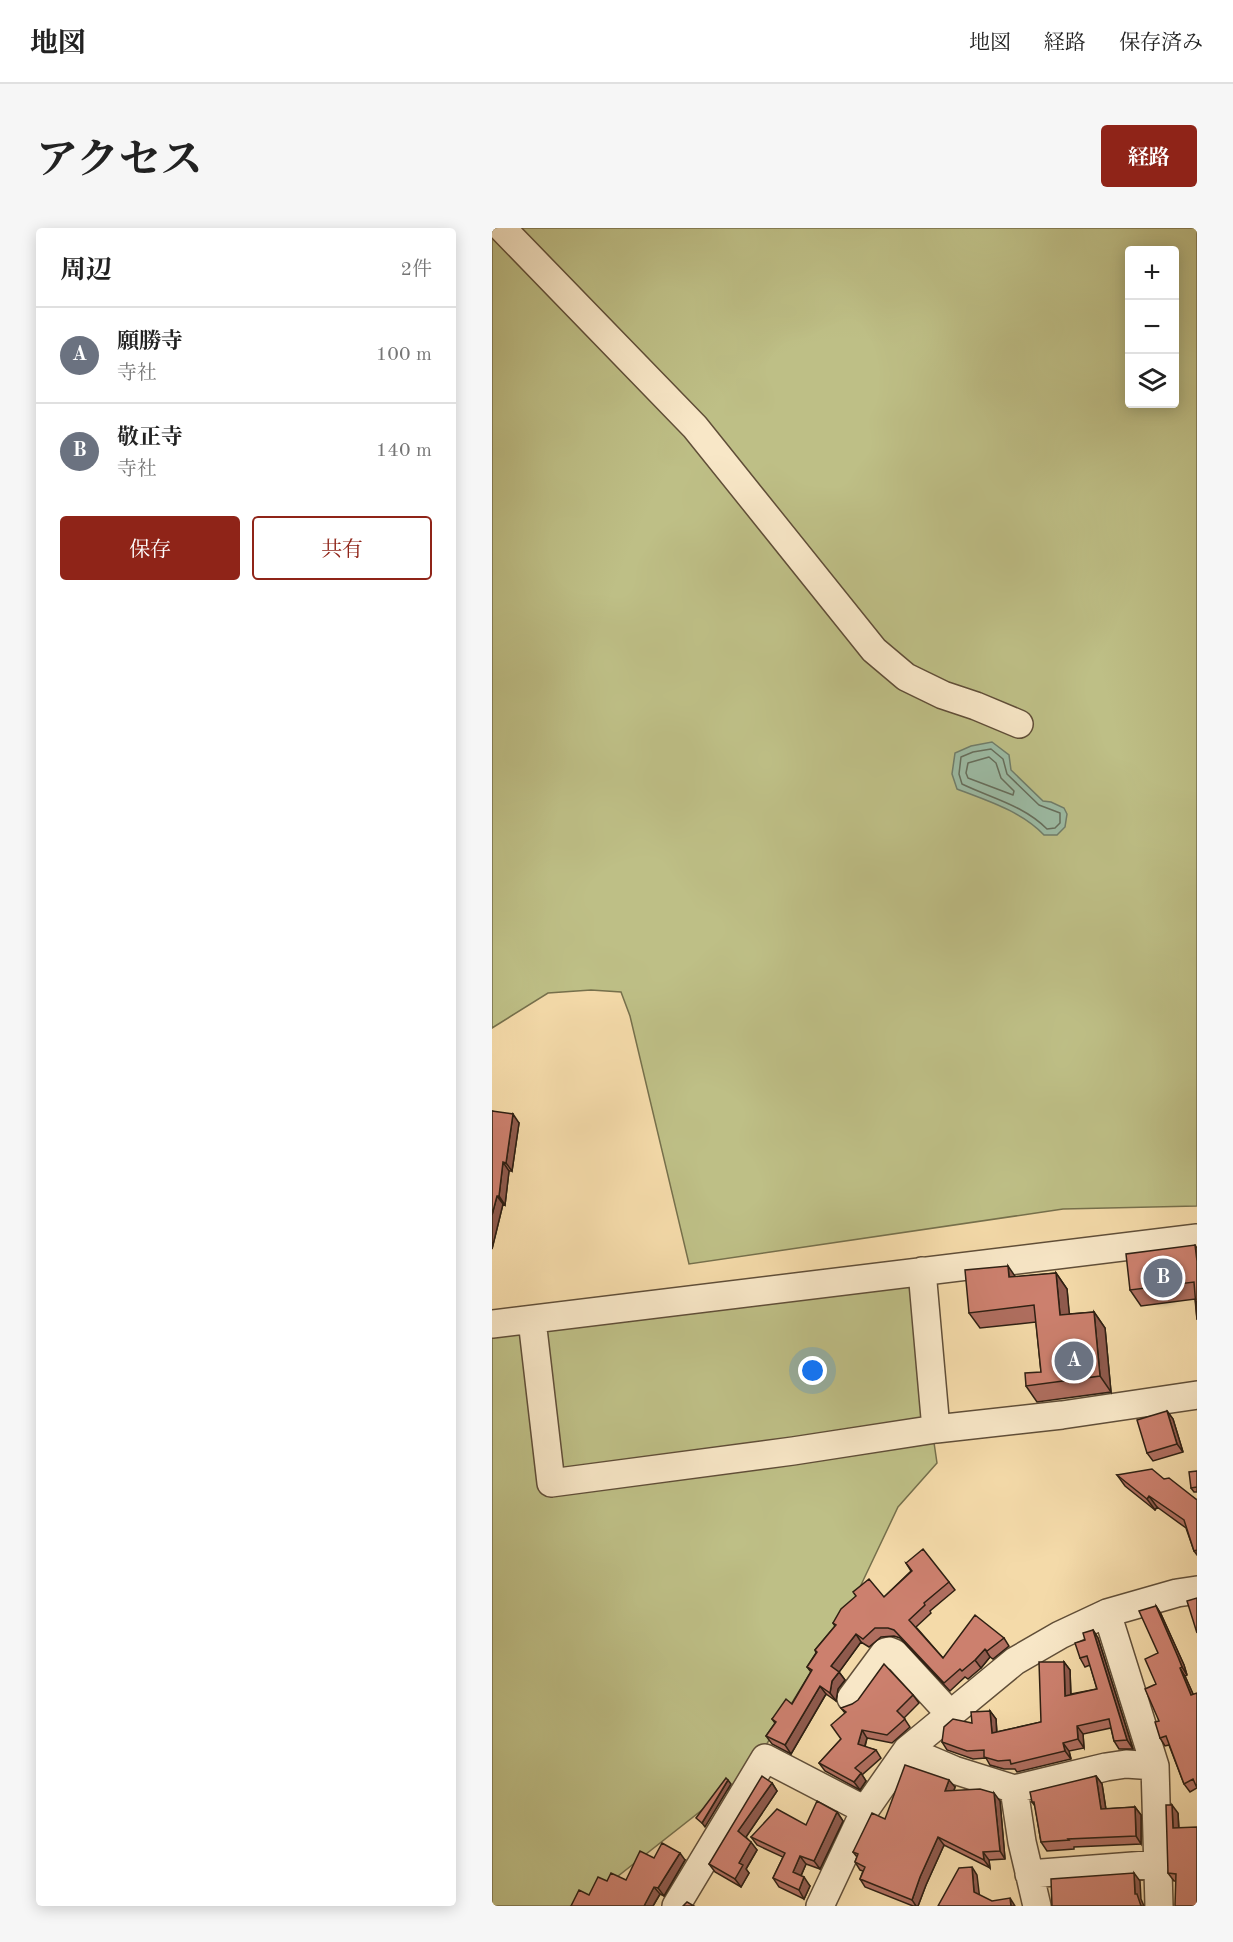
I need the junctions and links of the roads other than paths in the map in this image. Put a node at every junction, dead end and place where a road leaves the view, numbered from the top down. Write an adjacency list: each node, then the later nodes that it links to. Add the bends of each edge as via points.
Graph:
1 (502, 228): 2 (street, via 695,427 874,650 906,678)
2 (1019, 724)
3 (1197, 1238): 4 (street)
4 (922, 1271): 5 (street); 8 (street)
5 (532, 1320): 6 (street); 8 (street, via 551,1483)
6 (492, 1324)
7 (1195, 1404): 8 (street)
8 (936, 1429)
9 (1197, 1590): 10 (street)
10 (1107, 1613): 12 (street, via 1015,1661); 14 (street)
11 (850, 1698): 12 (street, via 889,1651)
12 (950, 1714): 13 (street)
13 (907, 1749): 15 (street, via 954,1770); 16 (street)
14 (1155, 1766): 15 (street, via 1106,1767); 17 (street)
15 (1014, 1789): 18 (street)
16 (865, 1810): 19 (street, via 765,1758); 20 (street)
17 (1159, 1864): 18 (street); 22 (street)
18 (1029, 1874): 21 (street)
19 (676, 1906)
20 (820, 1906)
21 (1037, 1906)
22 (1159, 1906)

